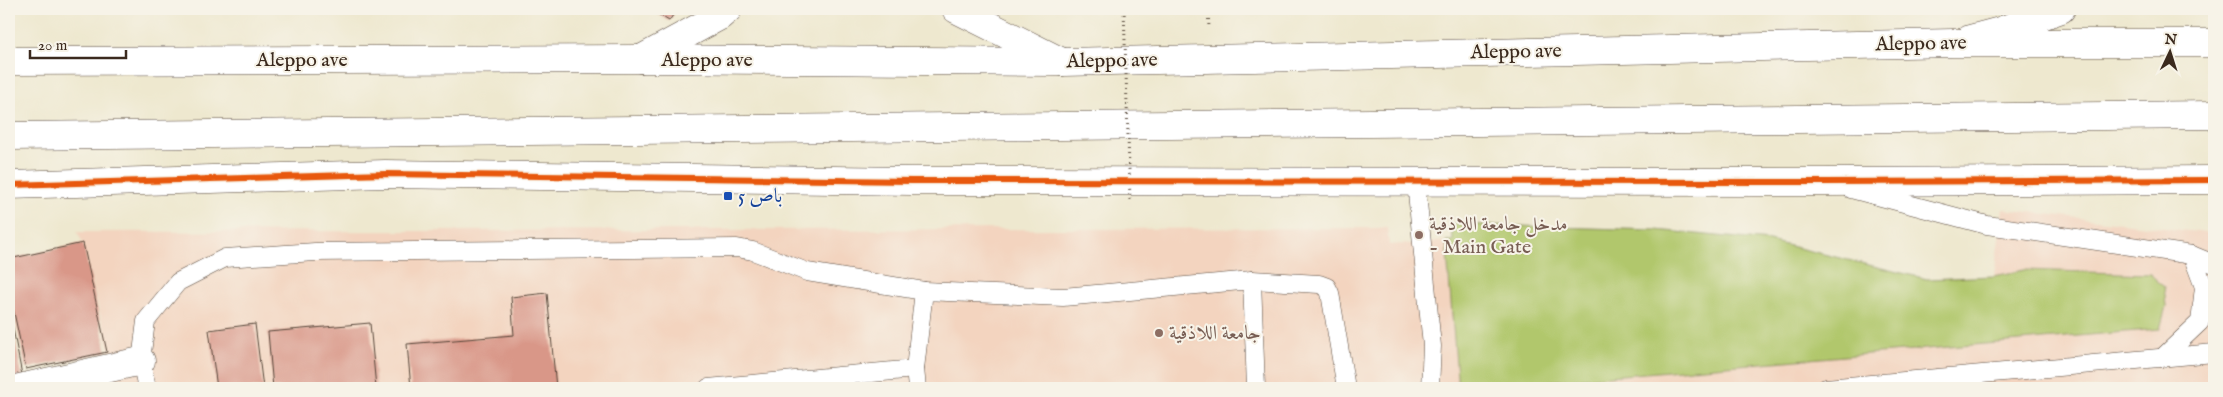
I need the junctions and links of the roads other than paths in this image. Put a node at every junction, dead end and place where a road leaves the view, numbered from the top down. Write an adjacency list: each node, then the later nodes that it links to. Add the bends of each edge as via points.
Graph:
1 (728, 9): 6 (main road)
2 (956, 9): 8 (main road)
3 (2060, 9): 4 (main road, via 2000,32)
4 (1953, 43): 5 (main road, Aleppo ave); 8 (main road, Aleppo ave)
5 (2214, 43)
6 (641, 59): 7 (main road, Aleppo ave); 8 (main road, Aleppo ave)
7 (9, 60)
8 (1062, 62)
9 (2214, 115): 10 (main road)
10 (9, 136)
11 (2214, 180): 13 (main road)
12 (1416, 182): 13 (main road); 14 (main road, via 912,181 385,174); 29 (lane, via 1432,346)
13 (1824, 182): 15 (lane, via 1987,225)
14 (9, 185)
15 (2192, 255): 16 (lane); 20 (lane, via 2204,287 2200,322)
16 (2214, 264)
17 (1252, 280): 18 (lane, via 1063,297); 27 (lane); 28 (lane, via 1327,287)
18 (924, 291): 21 (lane, via 806,272 737,248 315,252 225,258 178,282 146,321); 22 (lane)
19 (2214, 353): 20 (lane)
20 (2162, 358): 30 (lane)
21 (141, 360): 23 (main road); 24 (lane)
22 (915, 369): 25 (lane); 26 (lane)
23 (20, 388)
24 (147, 388)
25 (708, 388)
26 (917, 388)
27 (1256, 388)
28 (1346, 388)
29 (1430, 388)
30 (1826, 388)

